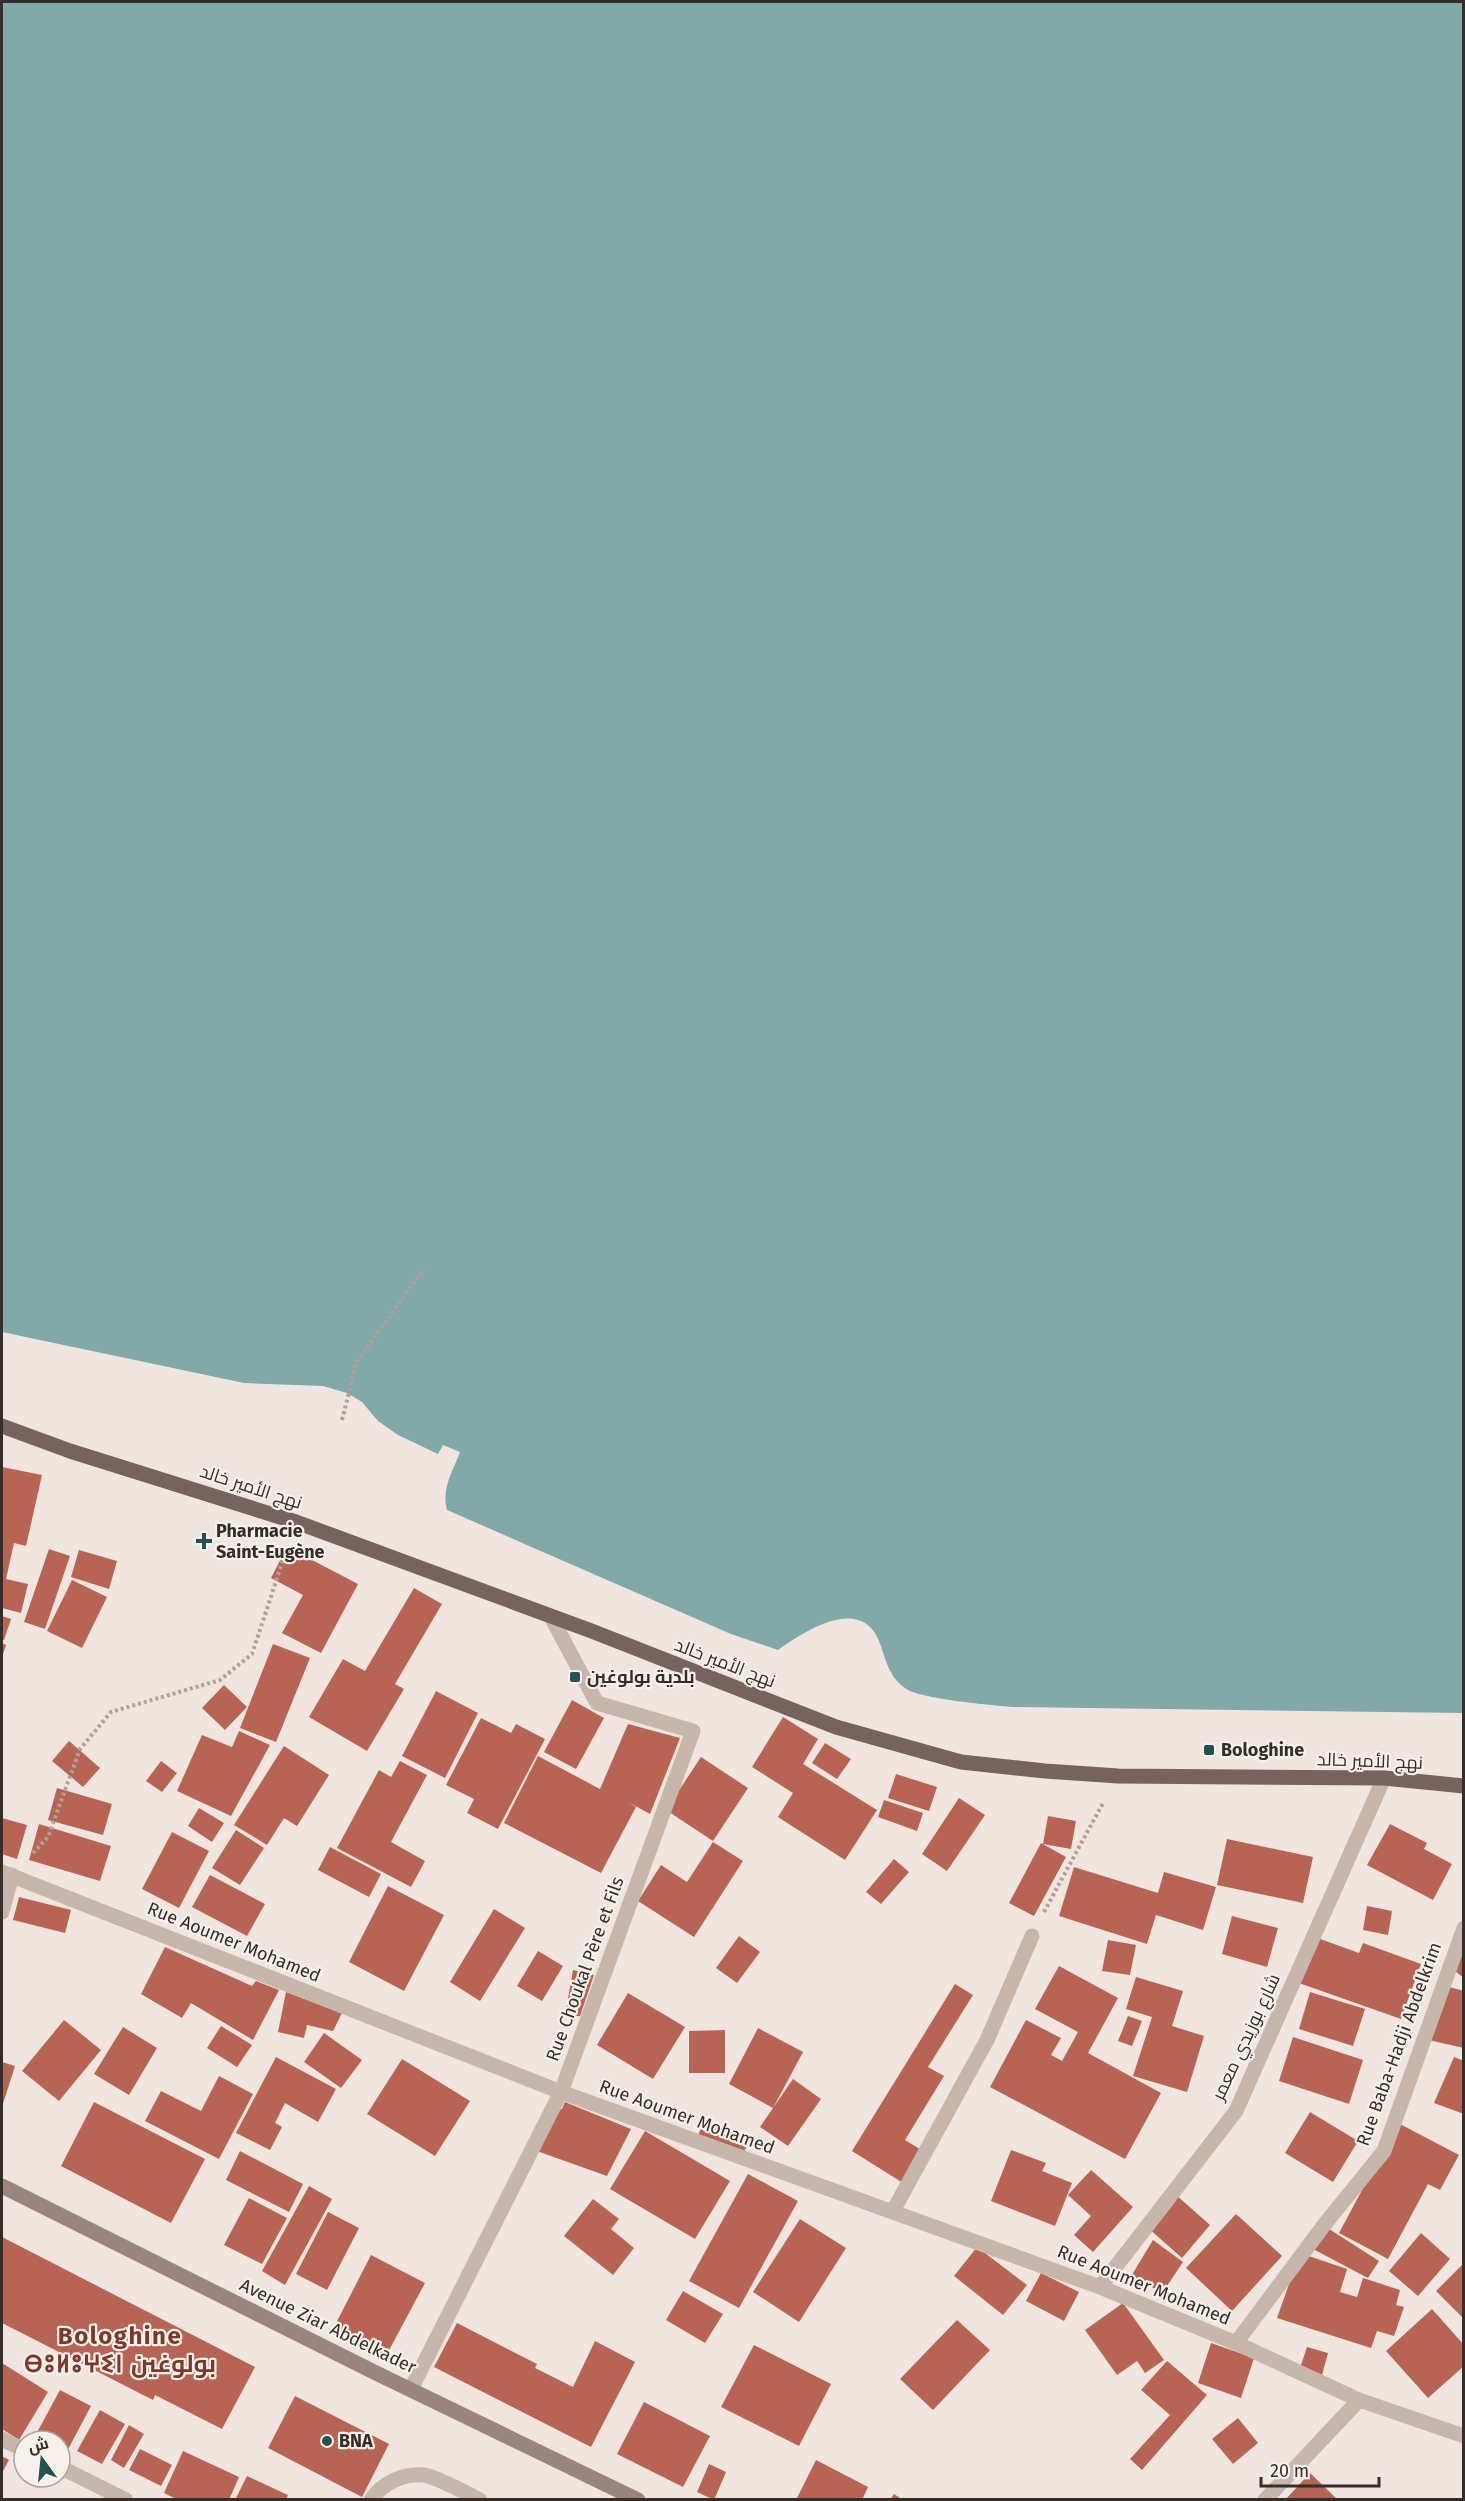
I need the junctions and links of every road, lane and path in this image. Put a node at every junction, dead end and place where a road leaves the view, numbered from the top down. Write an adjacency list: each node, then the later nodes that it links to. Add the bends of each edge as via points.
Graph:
1 (424, 1269): 2 (path, via 357,1361)
2 (342, 1420)
3 (2, 1426): 4 (main road, نهج الأمير خالد)
4 (296, 1522): 5 (main road, نهج الأمير خالد); 9 (path, via 252,1654 220,1680 111,1713 80,1749 48,1837)
5 (551, 1617): 6 (main road, نهج الأمير خالد, via 836,1727 961,1762); 13 (street, Rue Choukal Père et Fils, via 597,1703 693,1731)
6 (1118, 1776): 7 (main road, نهج الأمير خالد); 12 (path)
7 (1384, 1778): 8 (main road, نهج الأمير خالد); 16 (street, شارع بوزيدي معمر, via 1236,2111)
8 (1464, 1786)
9 (7, 1874): 10 (street); 13 (street, Rue Aoumer Mohamed)
10 (2, 1912)
11 (1464, 1928): 17 (street, Rue Baba-Hadji Abdelkrim, via 1384,2151)
12 (1032, 1936): 15 (street, via 987,2040)
13 (561, 2092): 15 (street, Rue Aoumer Mohamed); 18 (street, Rue Choukal Père et Fils)
14 (2, 2186): 18 (main road, Avenue Ziar Abdelkader)
15 (893, 2211): 16 (street, Rue Aoumer Mohamed)
16 (1100, 2287): 17 (street, Rue Aoumer Mohamed)
17 (1236, 2343): 19 (street, Rue Aoumer Mohamed)
18 (411, 2389): 25 (main road, Avenue Ziar Abdelkader)
19 (1359, 2400): 20 (street, Rue Aoumer Mohamed); 26 (street)
20 (1464, 2436)
21 (72, 2474): 22 (street)
22 (126, 2499)
23 (371, 2499): 24 (street, via 399,2477 424,2475)
24 (480, 2499)
25 (638, 2499)
26 (1265, 2499)

